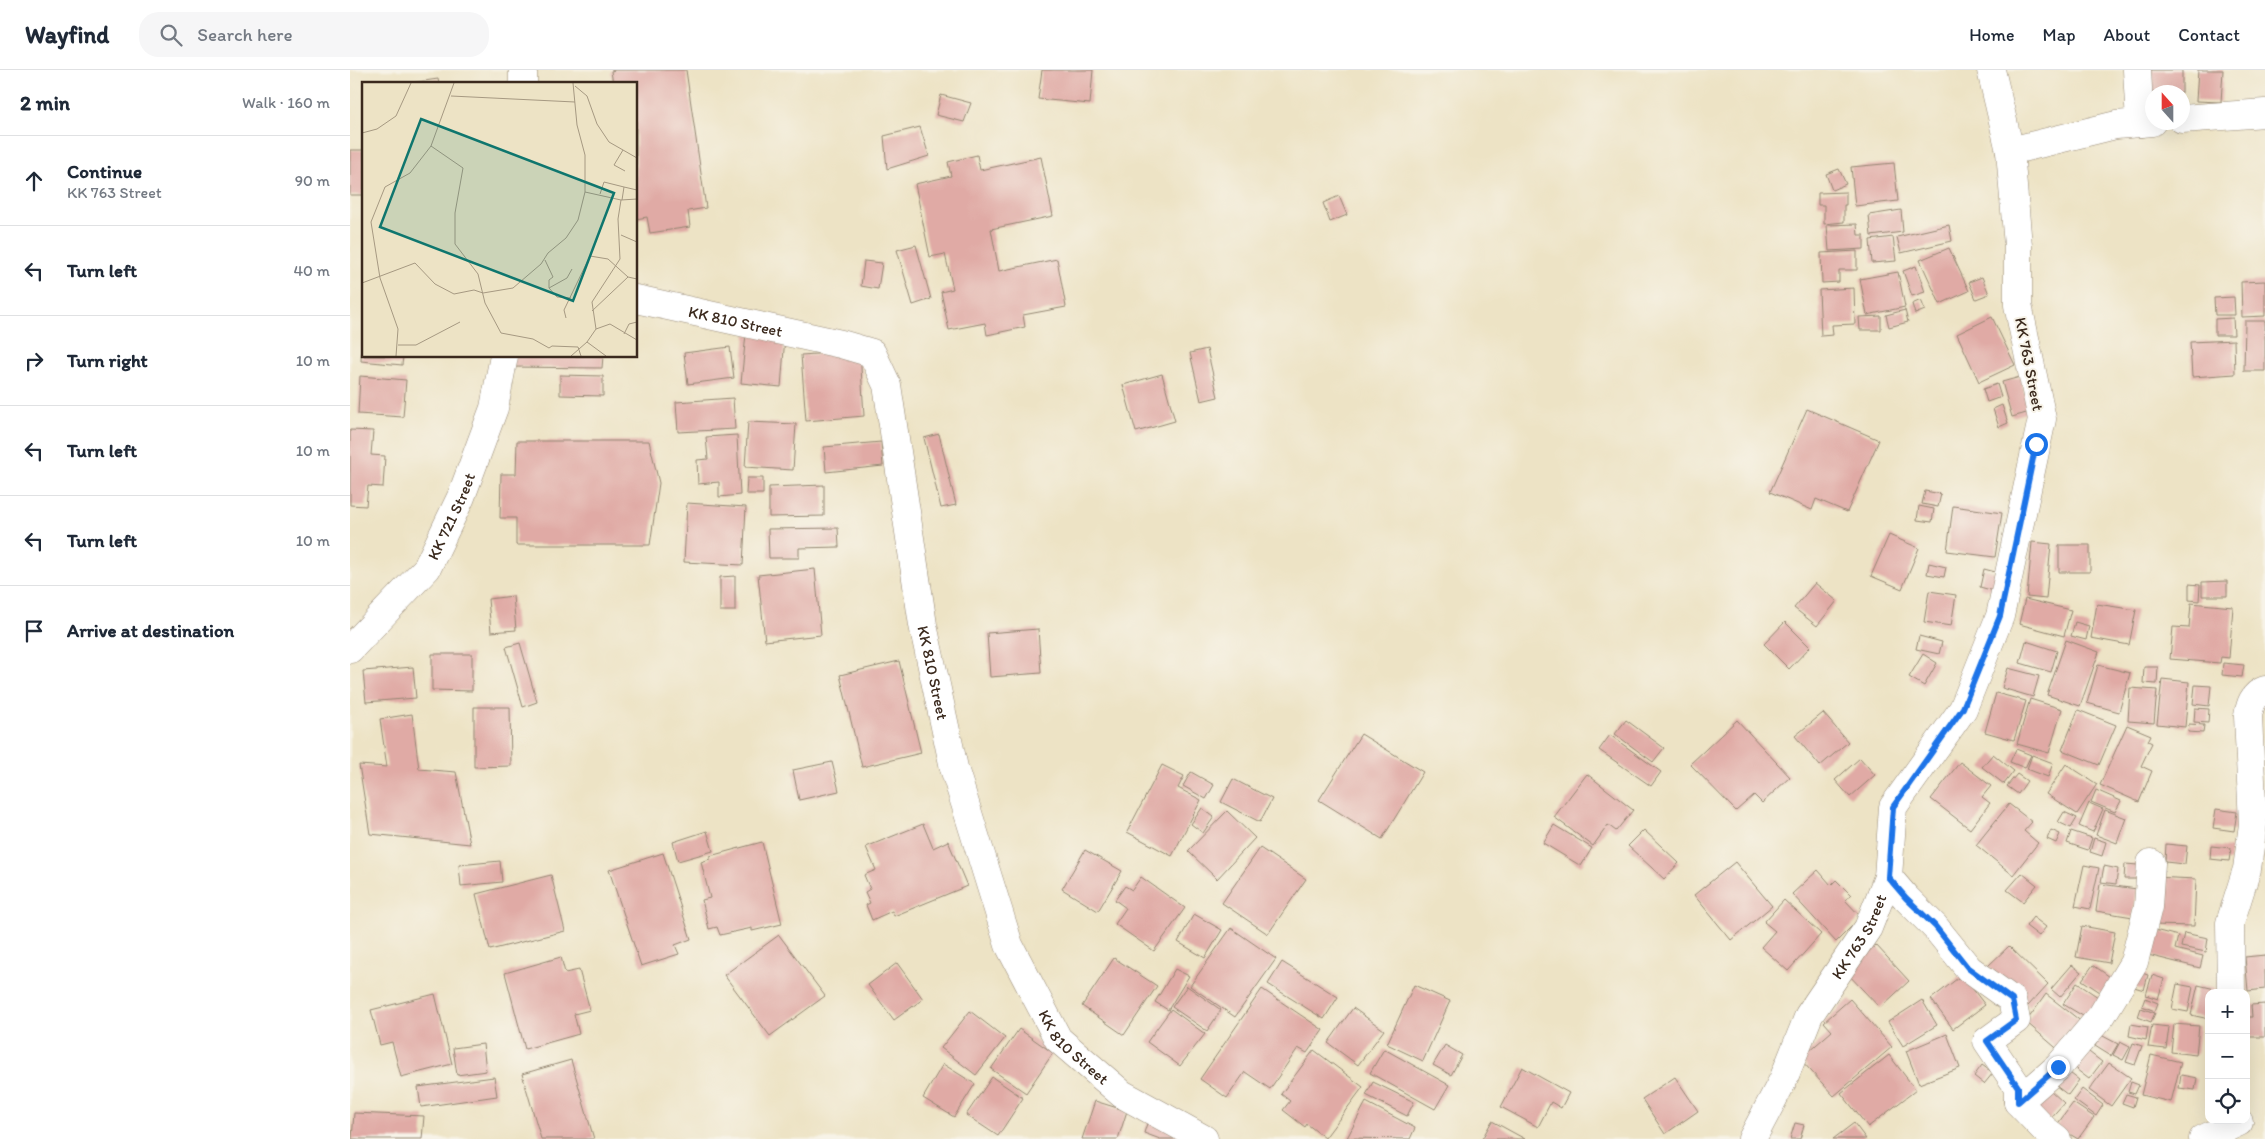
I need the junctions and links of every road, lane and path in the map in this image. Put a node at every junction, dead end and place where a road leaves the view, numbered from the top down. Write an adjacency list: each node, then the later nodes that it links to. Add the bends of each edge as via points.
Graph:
1 (1991, 70): 7 (street, KK 763 Street)
2 (2137, 70): 4 (street)
3 (2265, 113): 5 (street)
4 (2145, 116)
5 (2190, 118)
6 (2145, 122): 7 (street, via 2116,125)
7 (2010, 150): 13 (street, KK 763 Street, via 2018,246 2018,305 2042,419 2000,616 1963,708 1893,807)
8 (638, 299): 17 (street, KK 810 Street, via 872,353 887,385 922,625 954,768 1009,945 1058,1039 1122,1094)
9 (504, 358): 10 (street, KK 721 Street, via 494,408 461,497 427,568)
10 (350, 649)
11 (2265, 690): 14 (street, via 2259,692 2251,703 2248,716 2253,824 2247,870 2230,923)
12 (2151, 863): 15 (street, via 2148,908 2134,962 2102,1015 2058,1067)
13 (1888, 877): 15 (street, via 1935,926 1968,968 2012,1000 2016,1020 1987,1041 2018,1087); 18 (street, KK 763 Street, via 1868,928 1809,1015 1783,1080)
14 (2231, 989)
15 (2018, 1102): 19 (street)
16 (2238, 1127): 20 (street)
17 (1204, 1139)
18 (1752, 1139)
19 (2057, 1139)
20 (2203, 1139)

